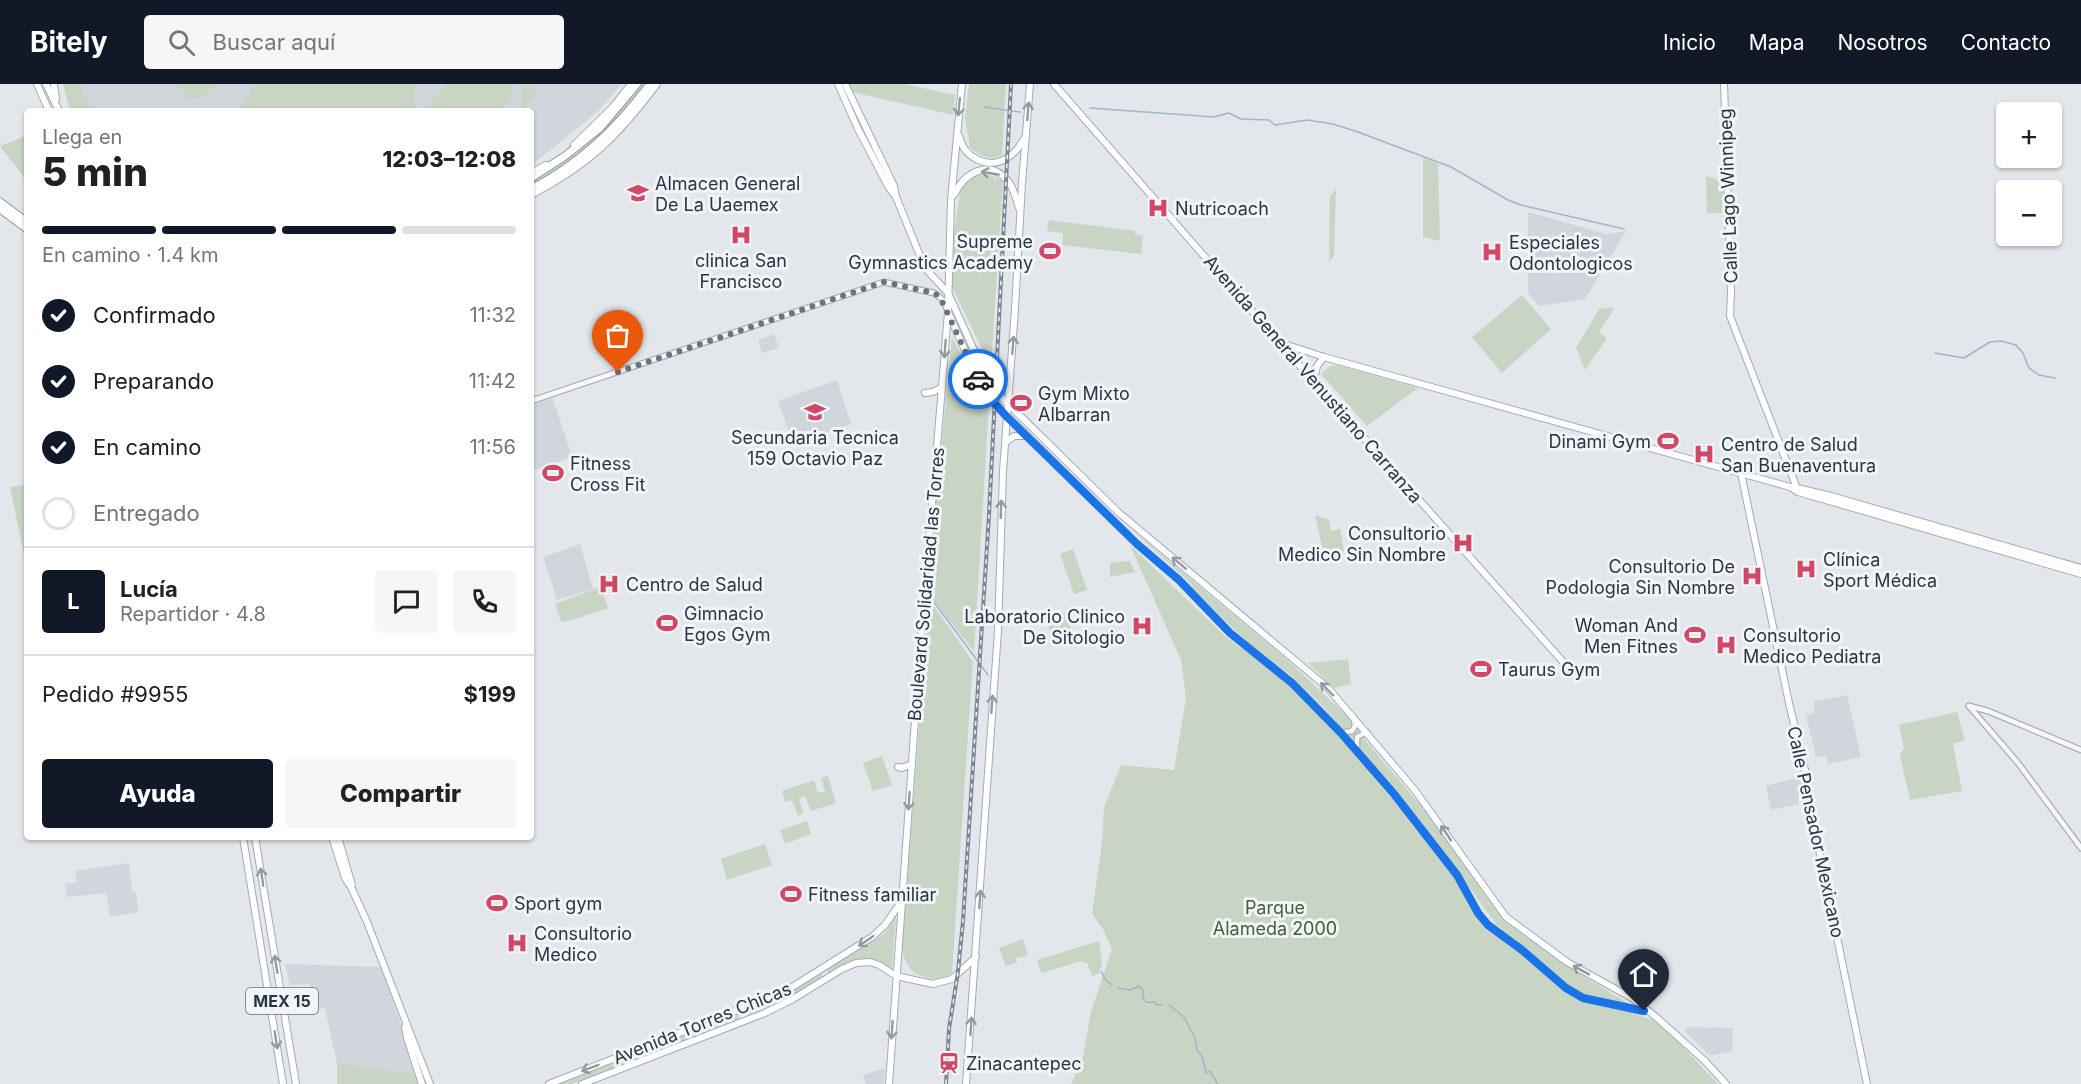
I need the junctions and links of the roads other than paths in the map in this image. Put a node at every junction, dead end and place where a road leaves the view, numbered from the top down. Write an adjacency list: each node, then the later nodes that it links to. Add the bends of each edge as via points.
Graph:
1 (37, 84): 14 (main road)
2 (46, 84): 15 (main road)
3 (54, 84): 15 (main road)
4 (631, 84): 18 (main road, via 570,149)
5 (637, 84): 19 (highway, via 600,128 565,156)
6 (650, 84): 20 (highway, via 593,147)
7 (657, 84): 21 (main road, via 605,145 578,167)
8 (838, 84): 22 (main road)
9 (845, 84): 22 (main road)
10 (963, 84): 16 (main road, Boulevard Solidaridad las Torres, one-way to 16)
11 (1054, 84): 31 (main road, Avenida General Venustiano Carranza)
12 (1724, 84): 44 (main road, Calle Lago Winnipeg, via 1731,320)
13 (1030, 85): 17 (main road, one-way to 13)
14 (49, 108)
15 (58, 108)
16 (957, 130): 17 (main road, via 967,153 987,163 1008,158); 23 (main road, Boulevard Solidaridad las Torres)
17 (1027, 136): 26 (main road)
18 (534, 173)
19 (534, 173)
20 (534, 187)
21 (534, 193)
22 (896, 197): 29 (main road, via 926,268)
23 (951, 200): 26 (main road, one-way to 23, via 1010,183 989,171 976,171 965,177); 29 (main road, Boulevard Solidaridad las Torres)
24 (0, 202): 27 (highway)
25 (0, 209): 28 (highway)
26 (1020, 211): 37 (main road, one-way to 26)
27 (24, 218)
28 (24, 227)
29 (948, 293): 30 (main road, Boulevard Solidaridad las Torres); 37 (main road, via 991,385)
30 (948, 312): 34 (main road, Boulevard Solidaridad las Torres, one-way to 34); 36 (street, via 937,295 884,282); 38 (main road, via 981,386)
31 (1281, 343): 32 (main road); 33 (main road, Avenida General Venustiano Carranza)
32 (1324, 357): 33 (main road); 41 (main road)
33 (1314, 380): 49 (main road, Avenida General Venustiano Carranza)
34 (942, 387): 35 (main road); 55 (main road, Boulevard Solidaridad las Torres)
35 (925, 393)
36 (534, 399)
37 (1008, 404): 38 (main road); 42 (main road)
38 (1007, 417): 39 (main road); 40 (main road)
39 (1027, 436): 40 (main road, via 1014,436); 43 (main road)
40 (1005, 443): 64 (main road, one-way to 40, via 998,631)
41 (1741, 473): 44 (main road); 81 (main road, Calle Pensador Mexicano)
42 (1083, 476): 43 (street); 45 (main road)
43 (1077, 484): 46 (main road)
44 (1794, 488): 47 (main road); 48 (main road)
45 (1146, 536): 46 (street); 50 (main road, one-way to 45, via 1316,678)
46 (1137, 544): 52 (main road, via 1179,580 1230,633 1292,683)
47 (2081, 568)
48 (2081, 574)
49 (1573, 672)
50 (1354, 718): 51 (main road); 52 (street, via 1355,728)
51 (1367, 732): 53 (street, via 1357,737); 68 (main road, one-way to 51, via 1567,962 1506,916 1432,811)
52 (1341, 733): 53 (main road)
53 (1358, 750): 68 (main road, via 1457,875 1488,925 1583,998)
54 (2081, 750): 61 (street, via 1969,706 2018,763)
55 (912, 764): 56 (main road); 63 (main road, Boulevard Solidaridad las Torres, one-way to 63)
56 (898, 767)
57 (243, 840): 72 (main road, MEX 15, one-way to 72)
58 (255, 840): 73 (main road, MEX 15, one-way to 58)
59 (333, 840): 62 (main road)
60 (339, 840): 62 (main road)
61 (2081, 848)
62 (352, 889): 71 (main road)
63 (901, 902): 65 (main road, Avenida Torres Chicas, one-way to 65, via 872,938); 66 (main road, Boulevard Solidaridad las Torres)
64 (976, 957): 66 (main road, Avenida Torres Chicas, via 946,982 933,984); 79 (main road, one-way to 64)
65 (821, 969): 67 (main road); 69 (main road, Avenida Torres Chicas, via 786,991)
66 (896, 976): 67 (main road, Avenida Torres Chicas, via 879,965 864,962); 78 (main road, Boulevard Solidaridad las Torres, one-way to 78)
67 (826, 979): 70 (main road, Avenida Torres Chicas)
68 (1645, 1009): 80 (main road, via 1682,1039)
69 (740, 1010): 70 (main road); 76 (main road, Avenida Torres Chicas, one-way to 76)
70 (745, 1020): 77 (main road, Avenida Torres Chicas)
71 (405, 1023): 74 (main road); 75 (main road)
72 (283, 1084)
73 (296, 1084)
74 (422, 1084)
75 (430, 1084)
76 (549, 1084)
77 (582, 1084)
78 (889, 1084)
79 (966, 1084)
80 (1726, 1084)
81 (1868, 1084)

